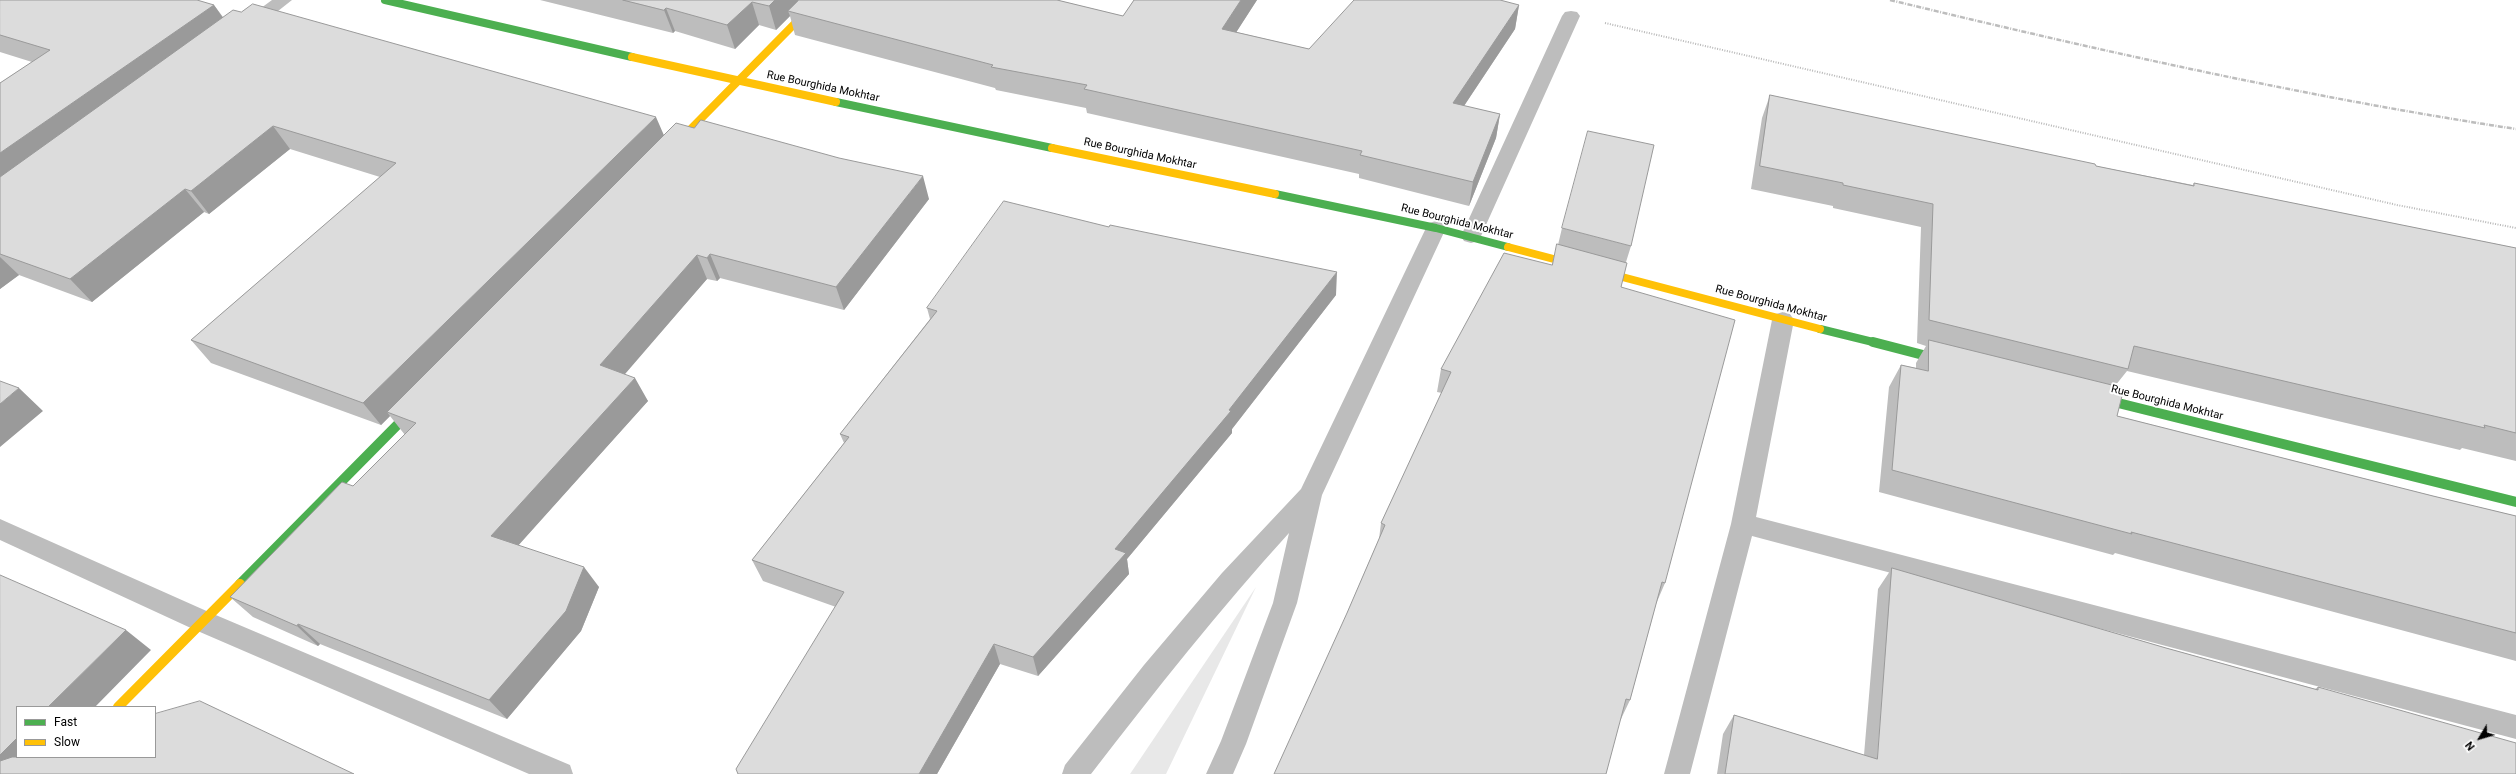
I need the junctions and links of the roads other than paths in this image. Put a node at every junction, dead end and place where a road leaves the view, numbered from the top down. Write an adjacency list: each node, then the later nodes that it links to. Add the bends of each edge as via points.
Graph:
1 (283, 0): 5 (street)
2 (385, 0): 6 (main road, Rue Bourghida Mokhtar)
3 (818, 0): 6 (main road)
4 (1572, 16): 9 (street)
5 (232, 37)
6 (738, 82): 7 (main road); 8 (main road, Rue Bourghida Mokhtar)
7 (666, 155)
8 (1436, 228): 9 (main road, Rue Bourghida Mokhtar); 14 (street)
9 (1471, 236): 10 (main road, Rue Bourghida Mokhtar)
10 (1783, 320): 11 (main road, Rue Bourghida Mokhtar); 16 (street)
11 (1960, 364)
12 (2084, 395): 15 (main road, Rue Bourghida Mokhtar)
13 (426, 397): 18 (main road)
14 (1310, 495): 22 (street, via 1231,580 1153,673); 23 (street, via 1285,603 1233,744)
15 (2516, 502)
16 (1743, 524): 20 (street); 24 (street)
17 (0, 529): 18 (street)
18 (202, 621): 19 (main road); 21 (street)
19 (119, 706)
20 (2516, 727)
21 (560, 774)
22 (1075, 774)
23 (1219, 774)
24 (1677, 774)

